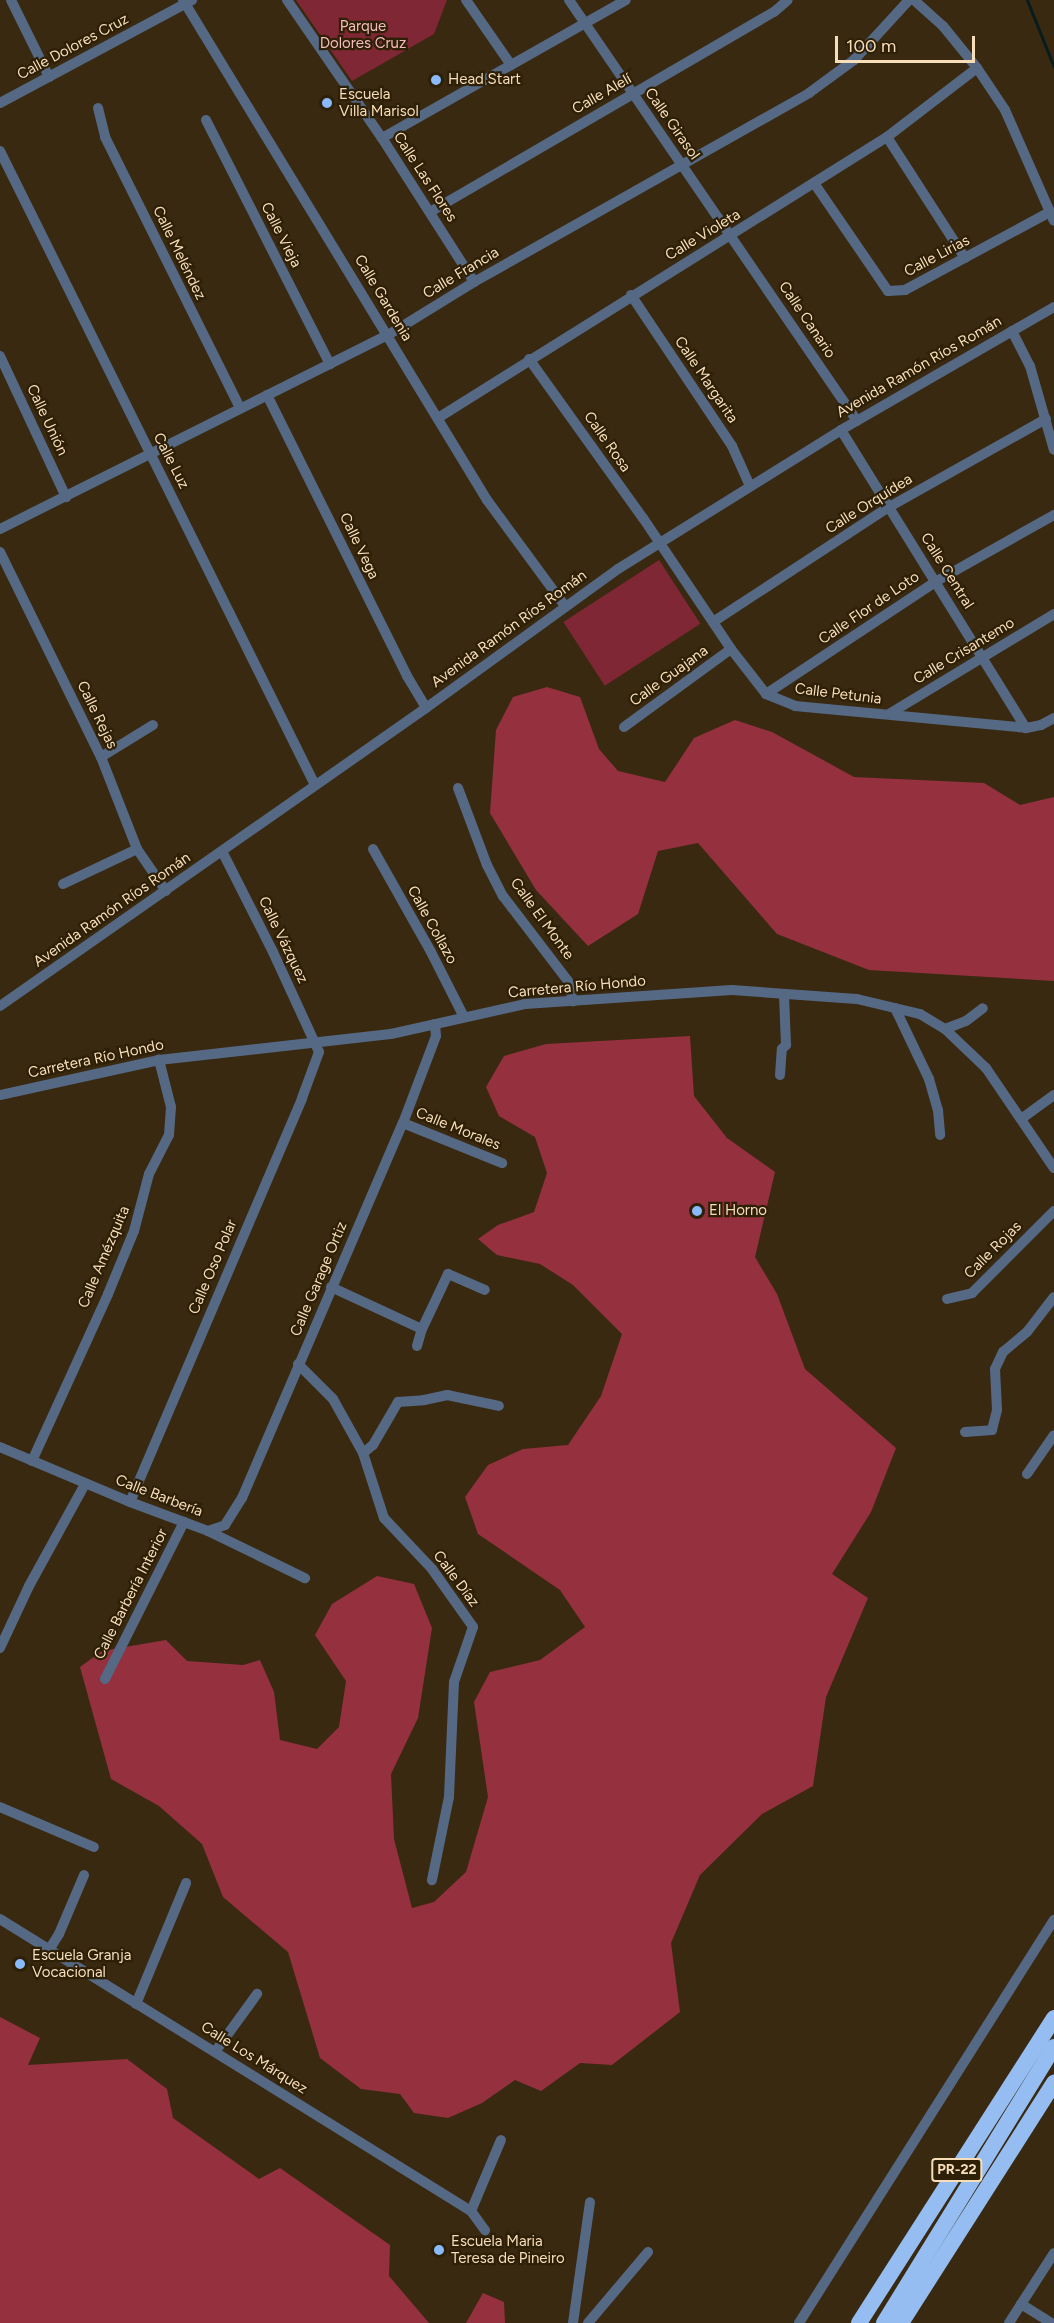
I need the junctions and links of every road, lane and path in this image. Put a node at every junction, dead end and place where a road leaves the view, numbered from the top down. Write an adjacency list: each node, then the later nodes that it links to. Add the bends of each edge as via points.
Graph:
1 (11, 0): 13 (street)
2 (287, 0): 19 (street, Calle Las Flores)
3 (466, 0): 11 (street)
4 (568, 0): 10 (street, Calle Girasol)
5 (626, 0): 10 (street)
6 (788, 0): 14 (street, Calle Alelí, via 774,12)
7 (909, 0): 21 (street, Calle Francia, via 854,60 809,93)
8 (914, 0): 12 (street, via 943,26)
9 (187, 1): 13 (street, Calle Dolores Cruz); 31 (street, Calle Gardenia)
10 (584, 24): 11 (street); 14 (street, Calle Girasol)
11 (511, 65): 19 (street)
12 (977, 68): 18 (street, Calle Violeta); 24 (street, via 1005,111)
13 (49, 77): 15 (street, Calle Dolores Cruz)
14 (633, 94): 21 (street, Calle Girasol); 23 (street, Calle Alelí)
15 (0, 103)
16 (98, 108): 36 (street, Calle Meléndez, via 105,137)
17 (206, 120): 34 (street, Calle Vieja)
18 (887, 137): 22 (street, Calle Violeta); 26 (street)
19 (382, 138): 23 (street, Calle Las Flores)
20 (0, 151): 42 (street, Calle Luz)
21 (681, 164): 25 (street, Calle Girasol); 27 (street, Calle Francia)
22 (814, 183): 25 (street, Calle Violeta); 26 (street, Calle Lirias, via 888,291 905,290)
23 (430, 212): 27 (street, Calle Las Flores)
24 (1052, 216): 26 (street, Calle Lirias)
25 (731, 235): 28 (street, Calle Violeta); 39 (street, Calle Canario)
26 (965, 258)
27 (474, 282): 31 (street, Calle Francia)
28 (631, 295): 33 (street, Calle Violeta); 43 (street, Calle Margarita, via 732,446)
29 (1054, 307): 30 (street, Avenida Ramón Ríos Román)
30 (1012, 331): 38 (street, via 1030,366); 39 (street, Avenida Ramón Ríos Román)
31 (388, 335): 34 (street, Calle Francia); 37 (street, Calle Gardenia)
32 (0, 356): 44 (street, Calle Unión)
33 (529, 359): 37 (street, Calle Violeta); 48 (street, Calle Rosa)
34 (330, 364): 35 (street, Calle Francia)
35 (267, 395): 36 (street, Calle Francia); 57 (street, Calle Vega)
36 (240, 408): 42 (street, Calle Francia)
37 (438, 418): 51 (street, Calle Gardenia, via 487,500)
38 (1046, 419): 41 (street); 45 (street, Calle Orquídea)
39 (857, 421): 40 (street, Avenida Ramón Ríos Román)
40 (841, 430): 43 (street, Avenida Ramón Ríos Román); 45 (street, Calle Central)
41 (1054, 450)
42 (151, 454): 44 (street, Calle Francia); 64 (street, Calle Luz)
43 (750, 486): 48 (street, Avenida Ramón Ríos Román)
44 (66, 497): 47 (street, Calle Francia)
45 (889, 507): 50 (street, Calle Central); 53 (street, Calle Orquídea)
46 (1054, 515): 50 (street, Calle Flor de Loto)
47 (0, 529)
48 (660, 544): 51 (street, Avenida Ramón Ríos Román); 53 (street, Calle Petunia)
49 (0, 552): 63 (street, Calle Rejas)
50 (935, 582): 55 (street, Calle Central); 56 (street, Calle Flor de Loto)
51 (565, 606): 57 (street, Avenida Ramón Ríos Román)
52 (1054, 614): 55 (street, Calle Crisantemo)
53 (713, 622): 54 (street, Calle Petunia)
54 (731, 649): 56 (street, Calle Petunia); 61 (street, Calle Guajana)
55 (983, 656): 58 (street, Calle Crisantemo); 62 (street, Calle Central)
56 (766, 694): 58 (street, Calle Petunia, via 795,706)
57 (426, 708): 64 (street, Avenida Ramón Ríos Román)
58 (889, 714): 62 (street, Calle Petunia)
59 (1054, 718): 62 (street, Calle Petunia)
60 (153, 725): 63 (street)
61 (624, 727)
62 (1026, 728)
63 (101, 757): 66 (street, Calle Rejas)
64 (315, 785): 68 (street, Avenida Ramón Ríos Román)
65 (458, 788): 72 (street, Calle El Monte, via 503,896 568,981)
66 (137, 849): 69 (street); 70 (street, Calle Rejas)
67 (373, 849): 76 (street, Calle Collazo)
68 (222, 851): 70 (street, Avenida Ramón Ríos Román); 79 (street, Calle Vázquez)
69 (63, 884)
70 (166, 891): 73 (street, Avenida Ramón Ríos Román)
71 (784, 994): 72 (street, Carretera Río Hondo, via 732,990); 74 (street, Carretera Río Hondo, via 857,999); 81 (street, via 786,1045 782,1049)
72 (573, 1001): 76 (street, Carretera Río Hondo, via 525,1004)
73 (0, 1006)
74 (895, 1008): 78 (street, Carretera Río Hondo, via 920,1014); 86 (street, via 929,1079)
75 (983, 1008): 78 (street, via 966,1021)
76 (464, 1017): 77 (street, Carretera Río Hondo)
77 (435, 1024): 79 (street, Carretera Río Hondo); 85 (street, Calle Garage Ortiz, via 436,1036)
78 (945, 1029): 84 (street, Carretera Río Hondo, via 986,1068)
79 (317, 1043): 80 (street, Carretera Río Hondo); 105 (street, Calle Oso Polar, via 319,1052 302,1098)
80 (159, 1059): 82 (street, Carretera Río Hondo); 102 (street, Calle Amézquita, via 171,1107 169,1135 149,1174 134,1232 108,1294)
81 (780, 1076)
82 (0, 1095)
83 (1054, 1095): 84 (street)
84 (1021, 1119): 88 (street, Carretera Río Hondo)
85 (403, 1124): 87 (street, Calle Morales); 90 (street, Calle Garage Ortiz)
86 (940, 1135)
87 (502, 1163)
88 (1054, 1168)
89 (1054, 1211): 93 (street, Calle Rojas, via 972,1293)
90 (331, 1287): 94 (street); 96 (street, Calle Garage Ortiz)
91 (485, 1290): 94 (street, via 448,1274)
92 (1054, 1297): 98 (street, via 1028,1332 1003,1352 994,1369 997,1410 992,1430)
93 (947, 1299)
94 (422, 1329): 95 (street)
95 (417, 1346)
96 (298, 1364): 101 (street, Calle Díaz, via 333,1399); 107 (street, Calle Garage Ortiz, via 242,1498 225,1525)
97 (499, 1406): 101 (street, via 447,1395 398,1402 373,1445)
98 (965, 1432)
99 (1054, 1435): 103 (street)
100 (0, 1448): 102 (street, Calle Barbería)
101 (363, 1453): 114 (street, Calle Díaz, via 384,1518 432,1569 473,1627 454,1682 449,1797)
102 (32, 1461): 104 (street, Calle Barbería)
103 (1027, 1474)
104 (85, 1484): 105 (street, Calle Barbería); 109 (street)
105 (130, 1502): 106 (street, Calle Barbería)
106 (184, 1522): 107 (street, Calle Barbería); 110 (street, Calle Barbería Interior)
107 (208, 1531): 108 (street, Calle Barbería)
108 (304, 1578)
109 (0, 1648)
110 (105, 1679)
111 (0, 1807): 112 (street)
112 (94, 1847)
113 (84, 1875): 118 (street)
114 (432, 1880)
115 (186, 1883): 120 (street)
116 (0, 1919): 118 (street, Calle Los Márquez)
117 (1054, 1920): 135 (street)
118 (50, 1950): 120 (street, Calle Los Márquez)
119 (257, 1994): 123 (street)
120 (136, 2004): 123 (street, Calle Los Márquez)
121 (1054, 2018): 136 (highway, PR-22)
122 (1054, 2048): 126 (highway)
123 (215, 2052): 128 (street, Calle Los Márquez)
124 (1054, 2083): 139 (highway, PR-22)
125 (501, 2139): 128 (street)
126 (995, 2140): 137 (highway, via 976,2163); 138 (highway)
127 (590, 2202): 133 (street)
128 (471, 2211): 129 (street, Calle Los Márquez)
129 (485, 2230)
130 (648, 2252): 134 (street)
131 (1054, 2253): 132 (street)
132 (1021, 2304): 140 (street); 141 (street)
133 (573, 2323)
134 (588, 2323)
135 (799, 2323)
136 (859, 2323)
137 (877, 2323)
138 (884, 2323)
139 (901, 2323)
140 (1010, 2323)
141 (1051, 2323)

